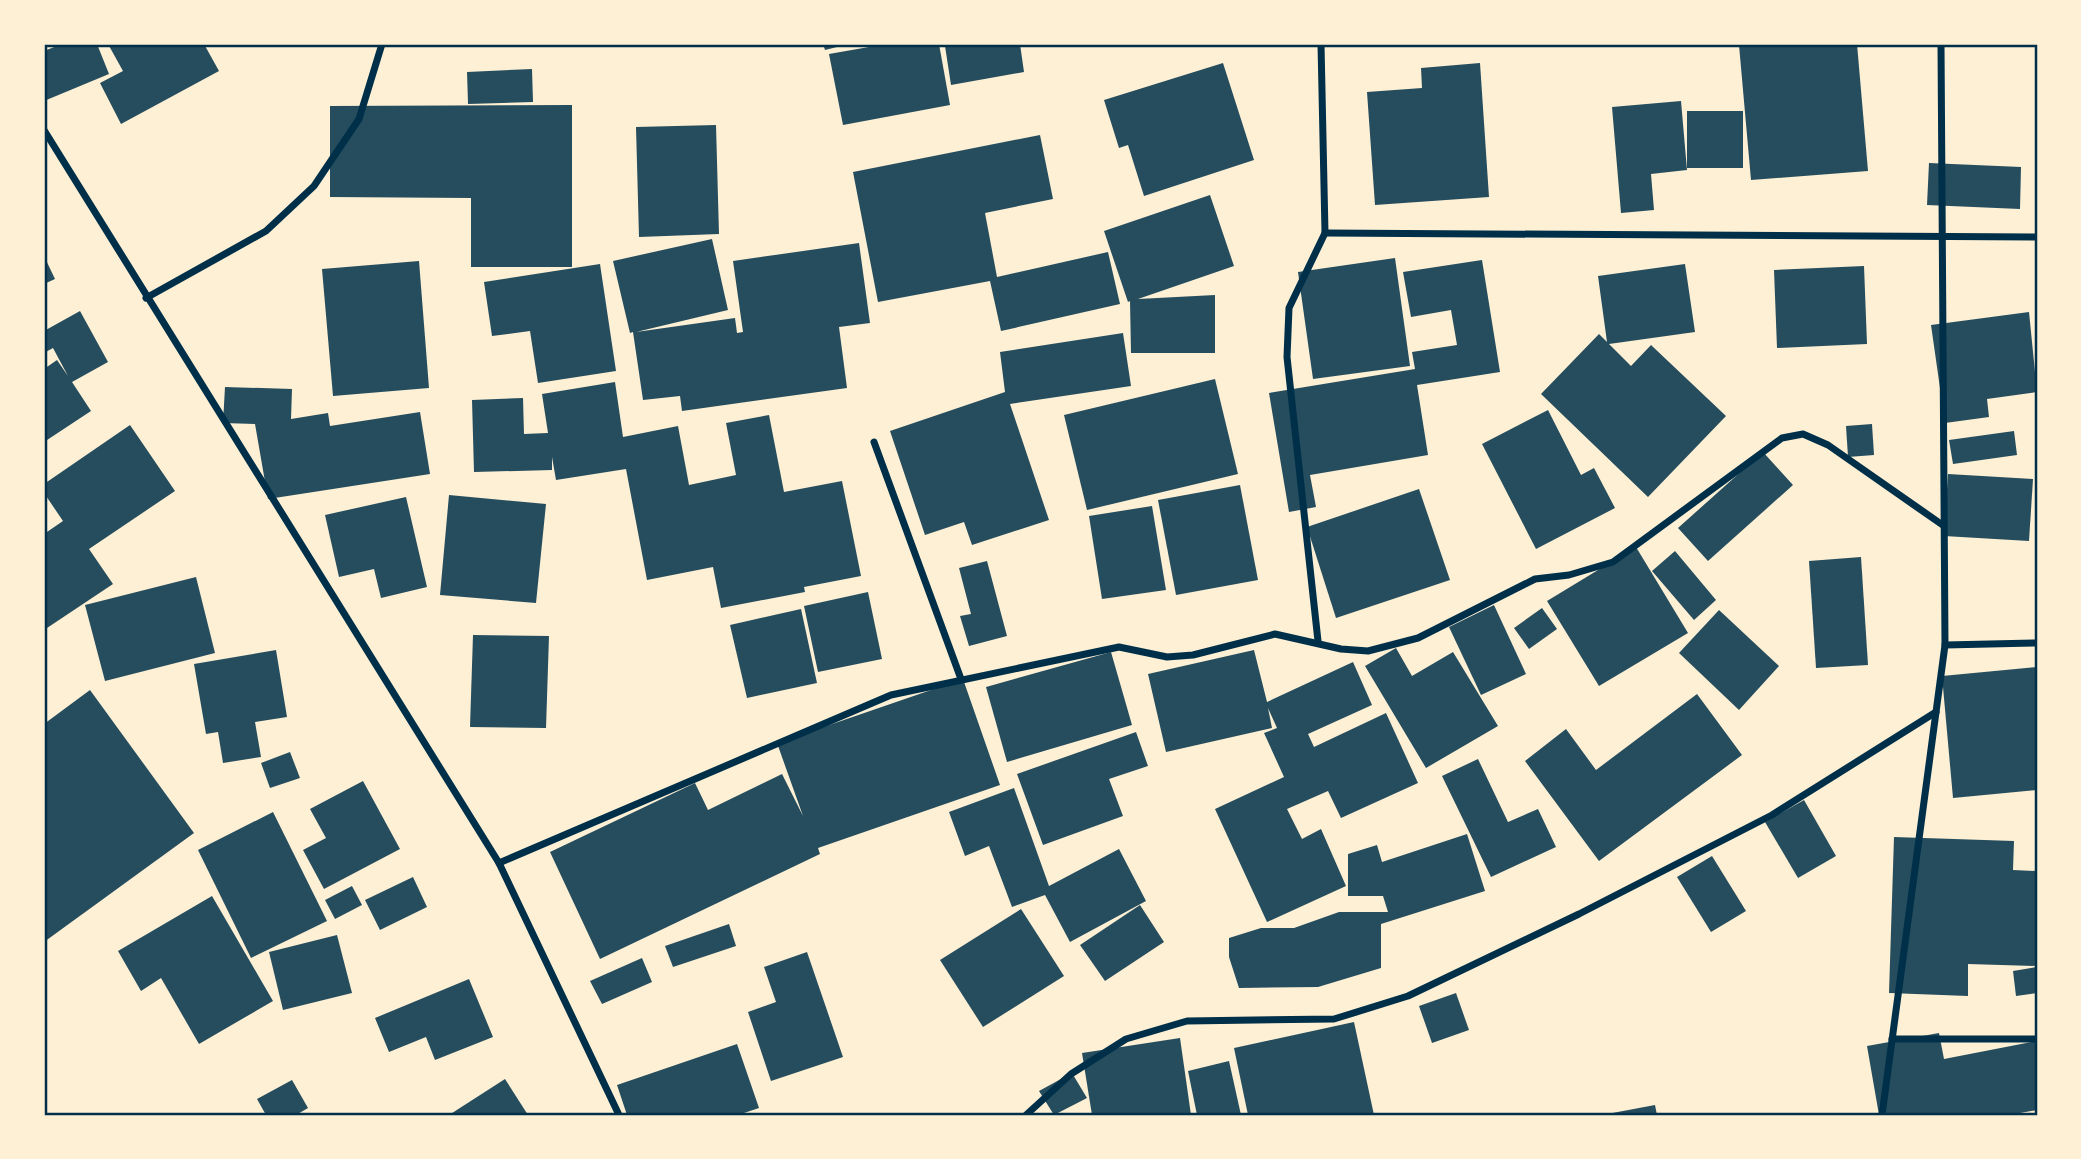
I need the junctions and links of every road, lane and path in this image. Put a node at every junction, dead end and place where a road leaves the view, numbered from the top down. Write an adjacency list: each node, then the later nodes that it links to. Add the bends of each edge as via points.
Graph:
1 (382, 44): 8 (street, via 359,119 314,186 266,231)
2 (1321, 44): 5 (street)
3 (1941, 44): 7 (street)
4 (44, 130): 8 (street)
5 (1325, 233): 7 (street); 11 (street, via 1289,308 1287,357)
6 (2037, 237): 7 (street)
7 (1942, 239): 10 (street)
8 (145, 298): 16 (street)
9 (874, 442): 14 (street)
10 (1944, 526): 11 (street, via 1828,445 1803,434 1782,438 1613,562 1535,579 1418,638 1393,645 1368,651); 13 (street)
11 (1318, 641): 14 (street, via 1275,634 1167,657 1119,647)
12 (2037, 643): 13 (street)
13 (1945, 645): 15 (street)
14 (961, 679): 16 (street, via 891,695)
15 (1936, 712): 17 (street); 20 (street, via 1772,815 1408,996 1334,1019 1187,1021 1126,1039 1071,1074)
16 (499, 863): 19 (street)
17 (1892, 1039): 18 (street); 21 (street)
18 (2037, 1039)
19 (619, 1115)
20 (1026, 1115)
21 (1882, 1115)

